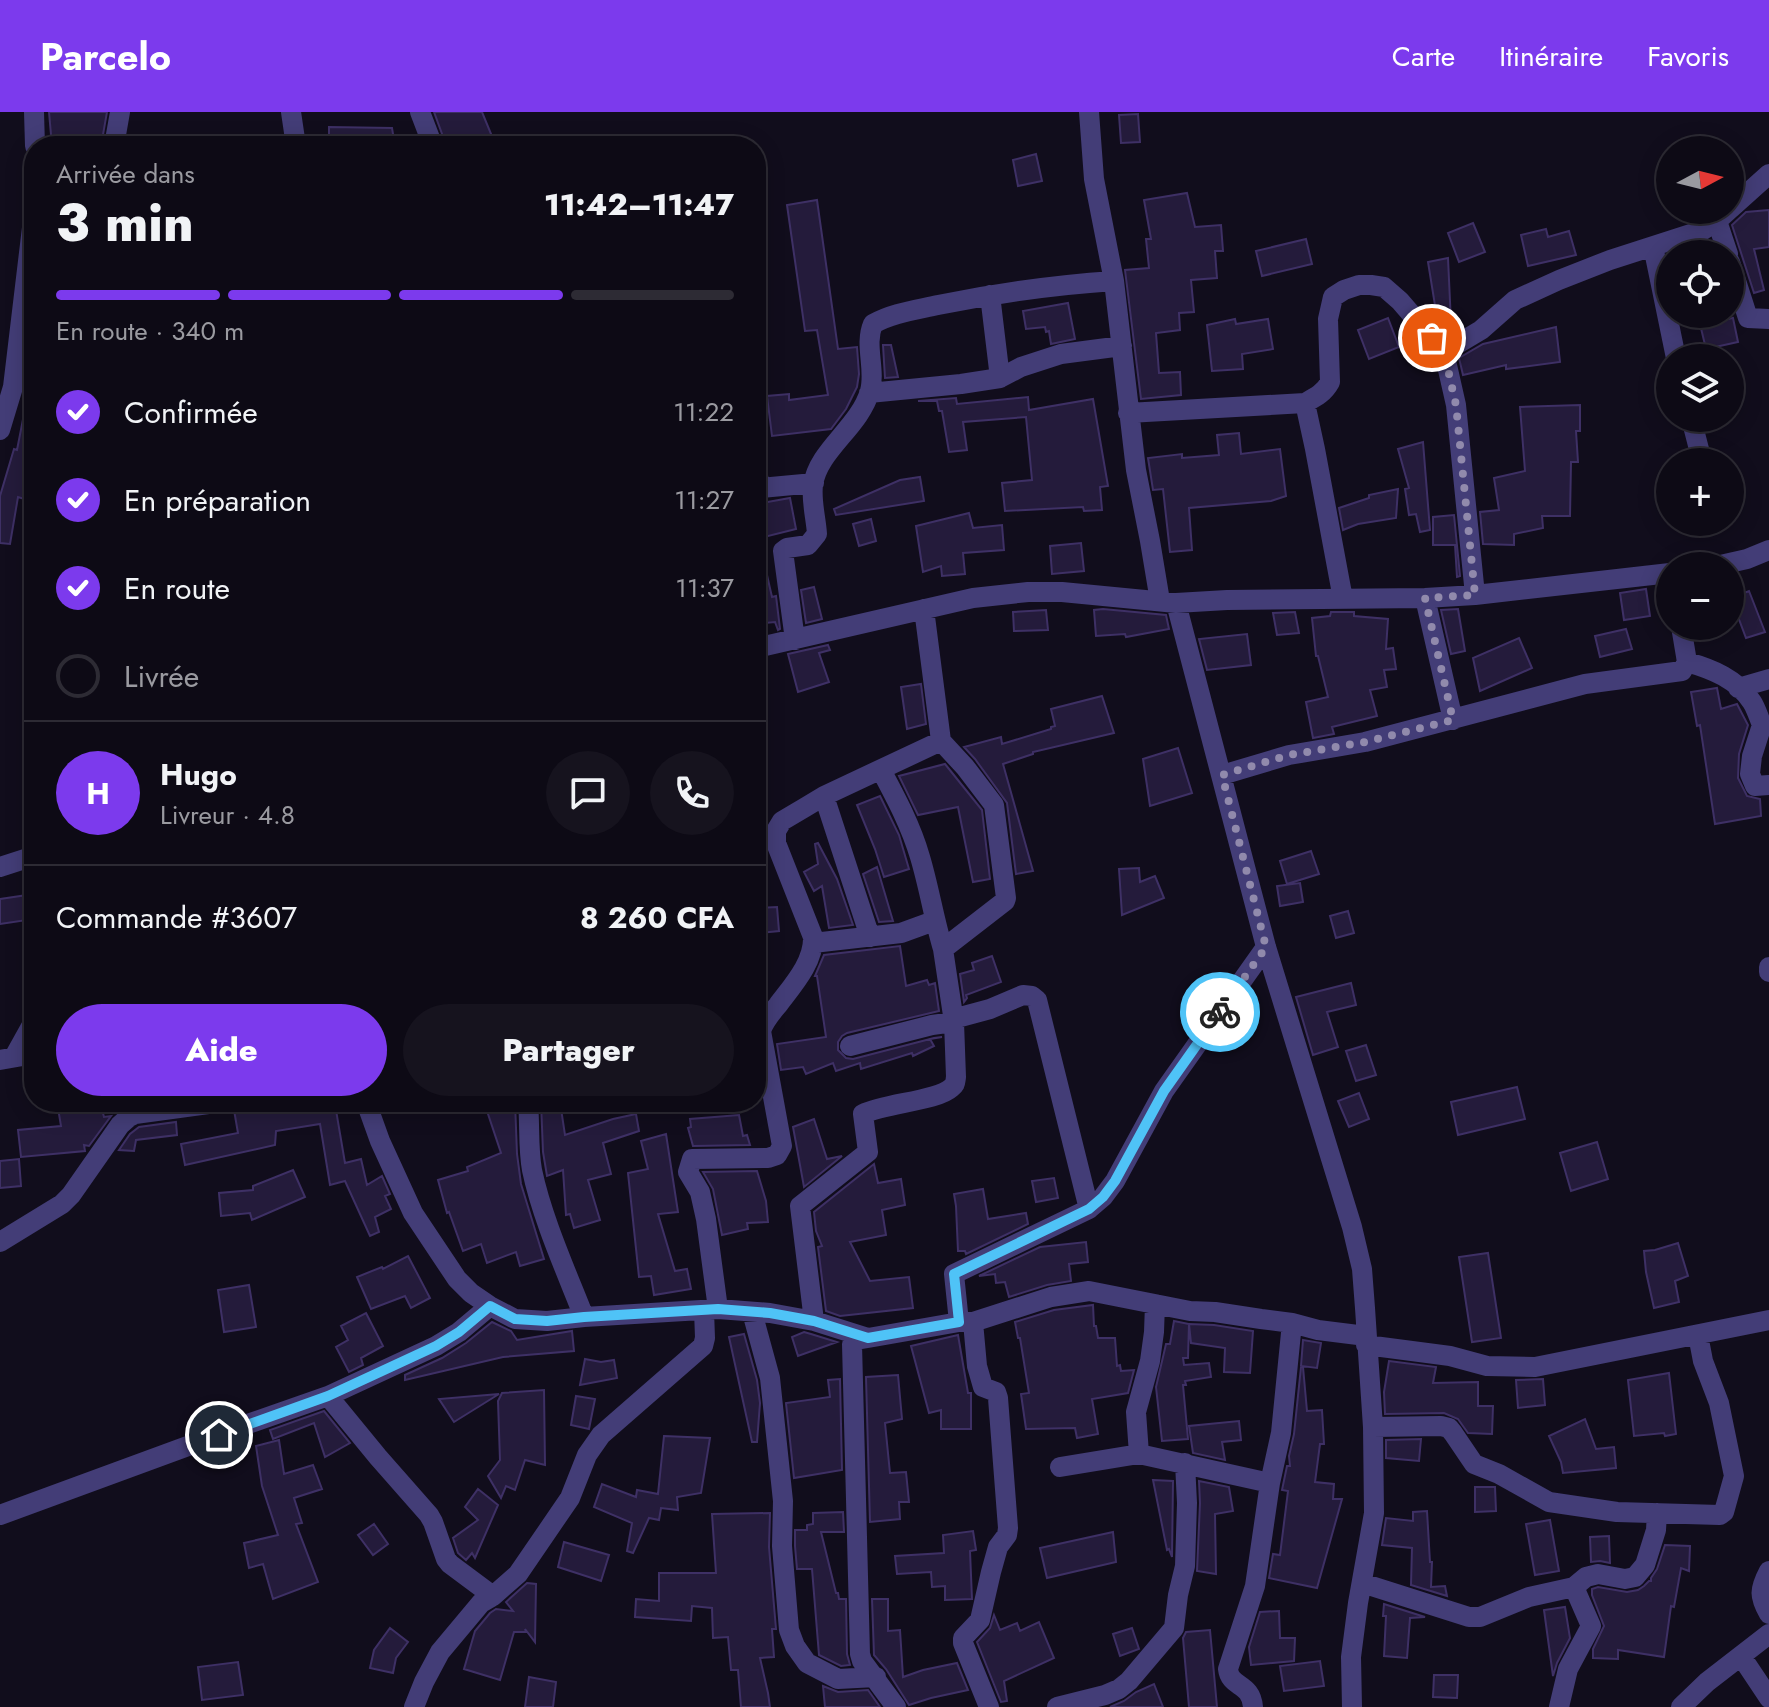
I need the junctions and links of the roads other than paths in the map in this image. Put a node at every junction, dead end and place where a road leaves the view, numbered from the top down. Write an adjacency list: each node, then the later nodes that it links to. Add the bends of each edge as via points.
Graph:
1 (34, 112): 6 (street)
2 (120, 112): 7 (street)
3 (291, 112): 8 (street)
4 (420, 112): 9 (street)
5 (1089, 112): 14 (street, via 1094,179)
6 (35, 136)
7 (116, 136)
8 (295, 136)
9 (429, 136)
10 (1769, 174): 11 (street)
11 (1744, 197)
12 (1711, 224): 13 (street)
13 (1653, 246): 19 (street); 21 (street, via 1515,300 1481,330)
14 (1114, 281): 15 (street); 20 (street)
15 (990, 295): 22 (street); 24 (street, via 873,324)
16 (1744, 306): 17 (street, via 1748,318)
17 (1769, 319)
18 (24, 329): 23 (street)
19 (1673, 344)
20 (1122, 346): 22 (street, via 1061,354); 26 (street)
21 (1444, 352): 25 (street, via 1384,287 1344,290 1330,305 1330,382); 33 (street, via 1456,405)
22 (1000, 378): 24 (street)
23 (16, 387): 27 (street)
24 (869, 393): 28 (street)
25 (1305, 403): 26 (street); 35 (street)
26 (1128, 413): 36 (street, via 1150,541)
27 (0, 430)
28 (814, 483): 29 (street); 38 (street, via 817,534 808,545 787,548 782,555)
29 (766, 488)
30 (1769, 550): 31 (street)
31 (1744, 560)
32 (1656, 575): 33 (street)
33 (1475, 595): 34 (street)
34 (1425, 598): 35 (street); 44 (street)
35 (1343, 599): 36 (street)
36 (1168, 602): 37 (street, via 1028,592); 47 (street)
37 (924, 609): 38 (street); 45 (street)
38 (795, 640): 40 (street)
39 (1683, 640): 41 (street)
40 (766, 646)
41 (1687, 662): 43 (street, via 1709,668); 44 (street, via 1682,671 1585,684)
42 (1769, 679): 43 (street)
43 (1738, 688): 48 (street, via 1762,725 1750,774 1755,786)
44 (1453, 720): 47 (street)
45 (941, 741): 46 (street); 56 (street, via 994,805 1006,898)
46 (881, 770): 49 (street); 52 (street, via 920,857)
47 (1222, 775): 55 (street)
48 (1769, 785)
49 (824, 796): 53 (street); 54 (street, via 782,821 776,831)
50 (24, 859): 51 (street)
51 (0, 867)
52 (934, 921): 53 (street); 56 (street)
53 (870, 937): 54 (street)
54 (813, 943): 58 (street, via 808,961)
55 (1266, 947): 64 (street, via 1164,1091 1115,1181); 77 (street, via 1352,1227 1362,1269)
56 (943, 949): 57 (street)
57 (954, 1020): 59 (street); 64 (street, via 1023,995 1037,1000); 72 (street, via 954,1085 863,1114 868,1152 800,1206)
58 (766, 1021)
59 (850, 1046)
60 (766, 1058): 68 (street, via 782,1146 777,1155 692,1159 689,1164 706,1219)
61 (150, 1112): 65 (street, via 135,1114 120,1125 62,1204)
62 (370, 1112): 67 (street, via 413,1213 457,1279)
63 (529, 1112): 70 (street, via 533,1174)
64 (1089, 1209): 73 (street, via 954,1274)
65 (0, 1242)
66 (1155, 1304): 73 (street, via 1089,1291); 74 (street); 80 (street, via 1150,1361 1136,1412)
67 (490, 1306): 70 (street, via 515,1319); 78 (street, via 436,1346)
68 (711, 1310): 69 (street); 70 (street); 89 (street, via 703,1346 601,1435 570,1498 518,1574)
69 (752, 1312): 72 (street); 93 (street, via 770,1378 789,1630 807,1663 838,1679)
70 (584, 1317)
71 (1769, 1320): 75 (street)
72 (814, 1321): 76 (street)
73 (966, 1322): 76 (street); 97 (street, via 983,1387 998,1398 1008,1528 998,1547 980,1620 963,1638)
74 (1292, 1323): 77 (street); 83 (street, via 1281,1433)
75 (1698, 1335): 77 (street, via 1535,1367 1487,1366); 84 (street, via 1734,1480 1723,1514)
76 (868, 1338): 93 (street, via 852,1344 860,1654)
77 (1366, 1341): 79 (street)
78 (328, 1396): 85 (street); 89 (street, via 429,1515 450,1564)
79 (1373, 1427): 84 (street, via 1449,1428 1474,1464 1549,1502); 87 (street, via 1374,1513)
80 (1139, 1454): 81 (street); 82 (street)
81 (1185, 1463): 83 (street); 98 (street, via 1185,1566 1174,1628 1119,1689)
82 (1060, 1467)
83 (1270, 1483): 99 (street, via 1255,1586 1227,1674 1250,1693)
84 (1657, 1513): 88 (street, via 1645,1565 1635,1577 1598,1574)
85 (0, 1515)
86 (1769, 1571): 90 (street, via 1760,1594)
87 (1362, 1583): 88 (street, via 1475,1618); 100 (street, via 1351,1657)
88 (1574, 1587): 101 (street, via 1591,1626 1568,1669)
89 (493, 1596): 95 (street, via 440,1652)
90 (1769, 1614)
91 (1769, 1634): 92 (street)
92 (1741, 1656): 94 (street); 102 (street)
93 (876, 1677): 96 (street)
94 (1769, 1698)
95 (414, 1707)
96 (896, 1707)
97 (989, 1707)
98 (1057, 1707)
99 (1253, 1707)
100 (1352, 1707)
101 (1559, 1707)
102 (1681, 1707)

